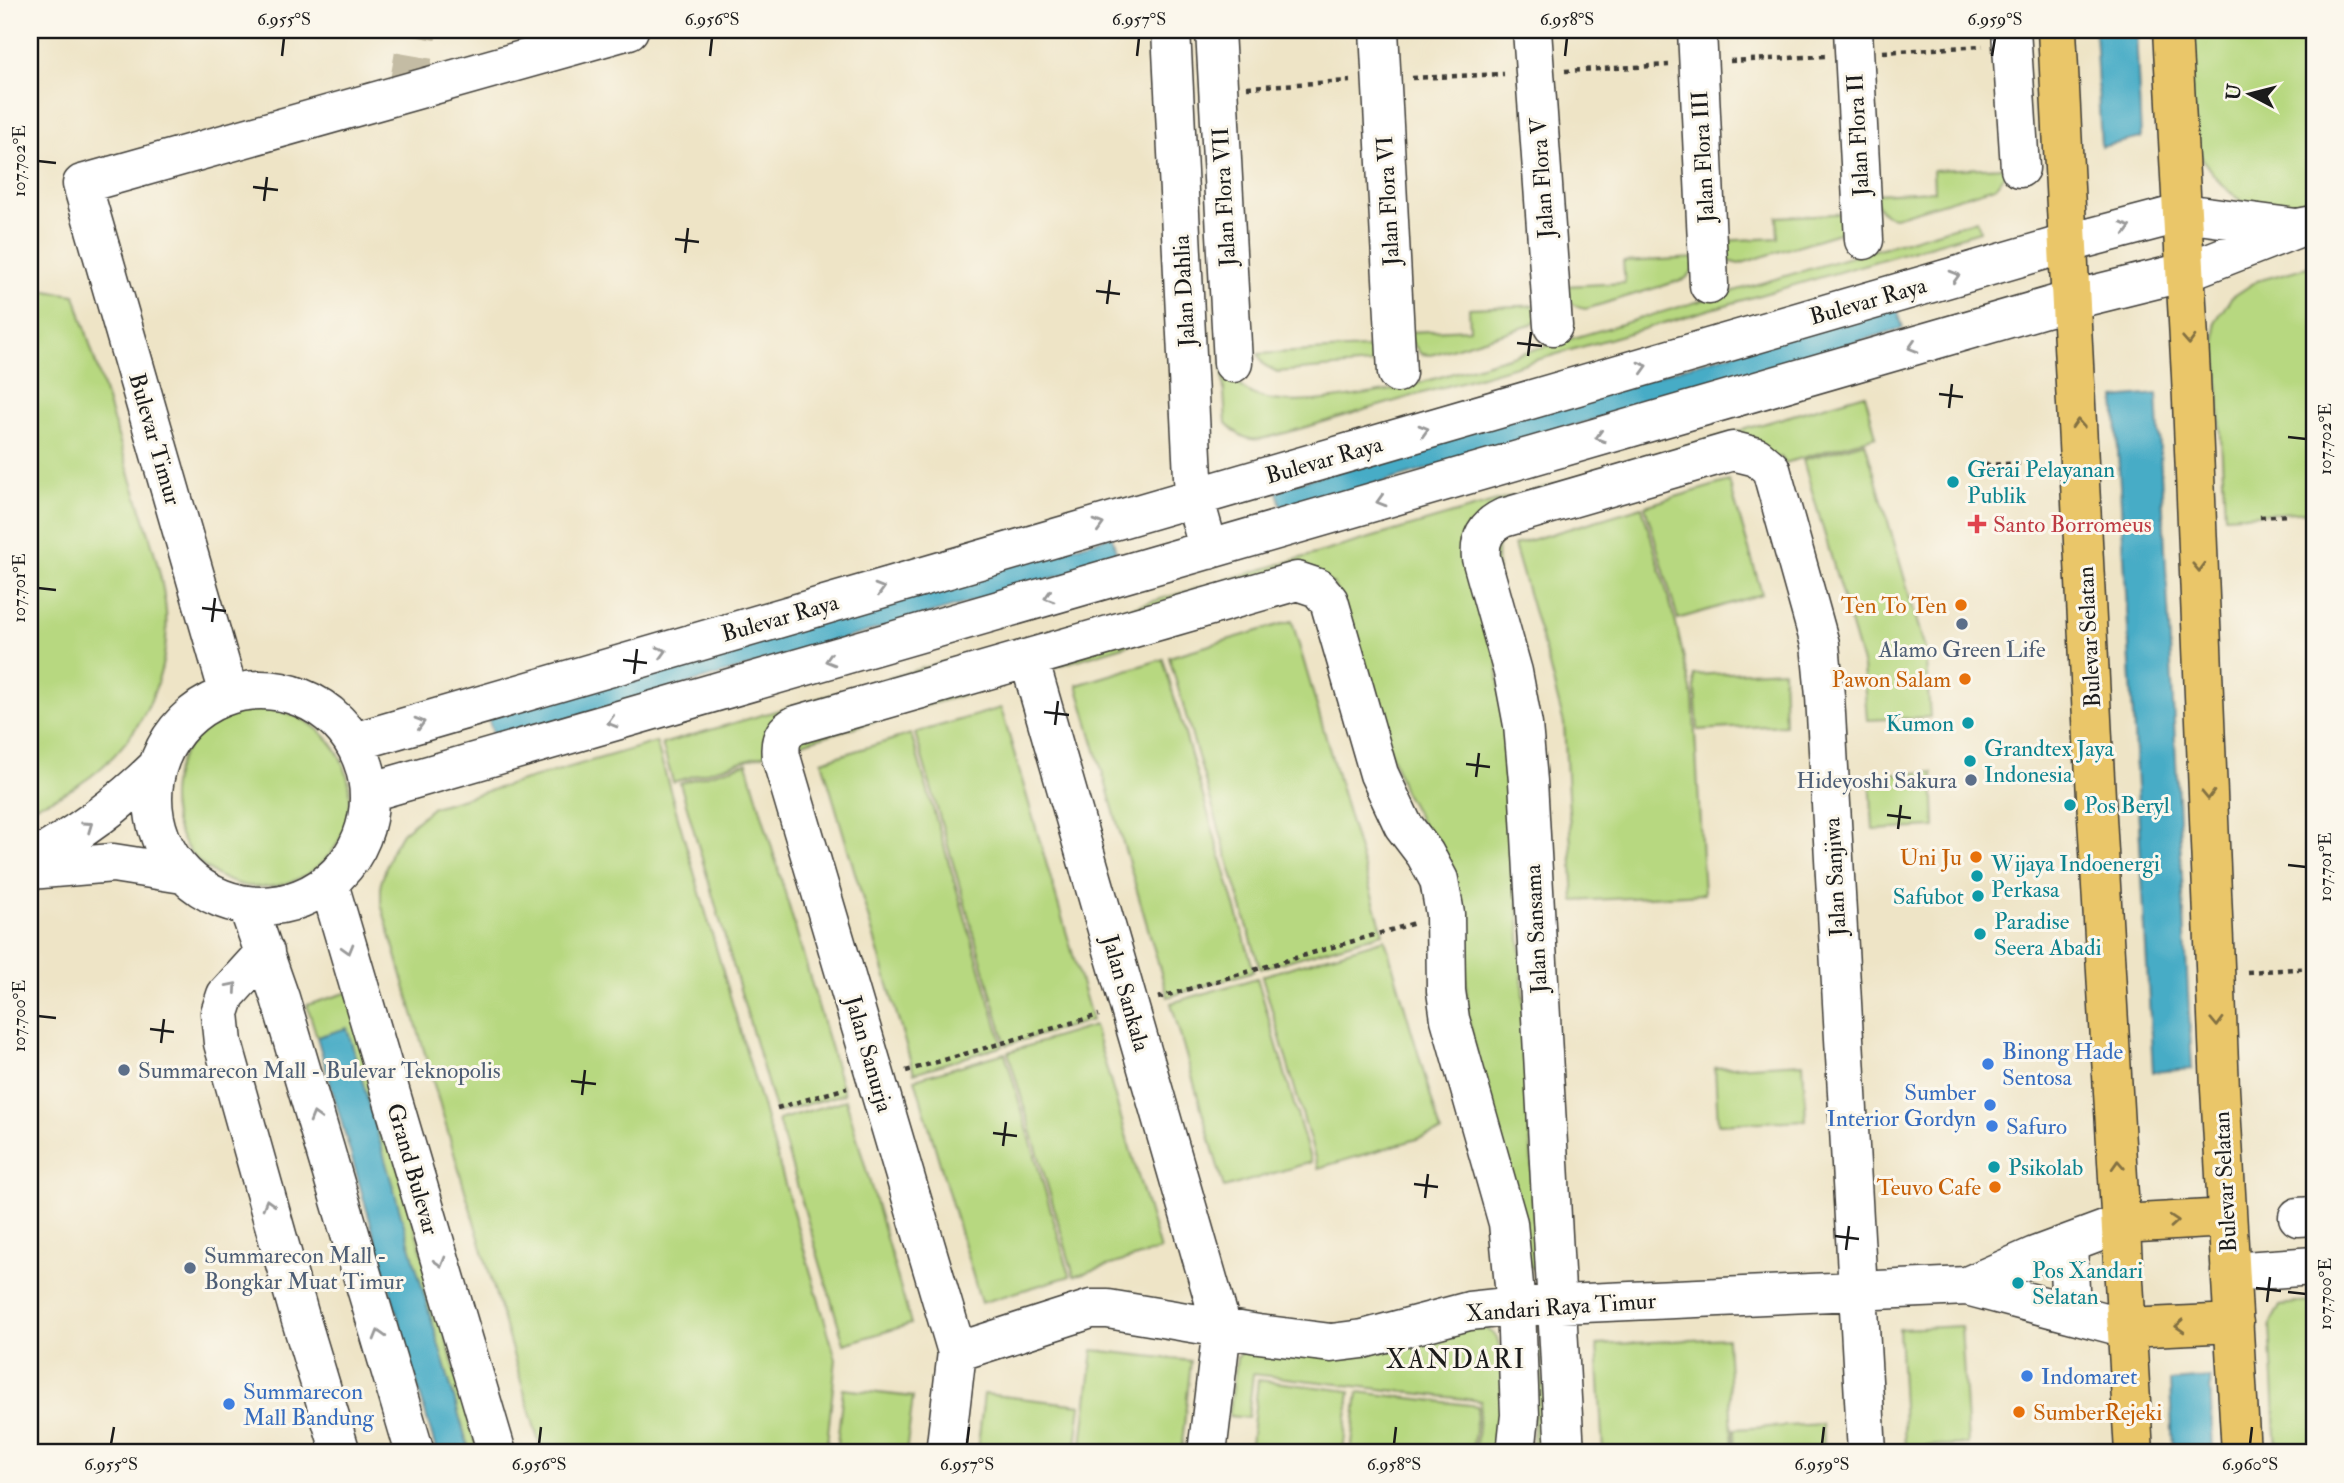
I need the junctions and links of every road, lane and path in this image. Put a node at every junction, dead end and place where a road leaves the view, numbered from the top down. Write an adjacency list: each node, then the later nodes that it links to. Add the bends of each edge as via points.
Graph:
1 (629, 30): 33 (street, Bulevar Timur, via 82,184)
2 (1171, 30): 27 (street, Jalan Dahlia)
3 (1215, 30): 13 (street, Jalan Flora VII)
4 (1379, 30): 12 (street, Jalan Flora VI)
5 (1532, 30): 11 (street, Jalan Flora V)
6 (2057, 30): 18 (main road, Bulevar Selatan)
7 (2172, 30): 15 (main road, Bulevar Selatan)
8 (2011, 37): 9 (path); 14 (street)
9 (1854, 42): 10 (path); 17 (street, Jalan Flora II)
10 (1697, 46): 11 (path); 20 (street, Jalan Flora III)
11 (1534, 72): 12 (path); 22 (street, Jalan Flora V)
12 (1382, 80): 13 (path); 24 (street, Jalan Flora VI)
13 (1218, 88): 23 (street, Jalan Flora VII)
14 (2020, 168)
15 (2183, 213): 16 (street, Bulevar Raya); 18 (street, Bulevar Raya, one-way to 15); 19 (main road, Bulevar Selatan)
16 (2306, 227): 19 (street, Bulevar Raya)
17 (1864, 240)
18 (2069, 243): 21 (main road, Bulevar Selatan); 27 (street, Bulevar Raya, one-way to 18)
19 (2185, 272): 21 (street, Bulevar Raya); 45 (main road, Bulevar Selatan, one-way to 45)
20 (1709, 285)
21 (2072, 300): 30 (street, Bulevar Raya, one-way to 30); 46 (main road, Bulevar Selatan, one-way to 21)
22 (1553, 326)
23 (1233, 363)
24 (1397, 373)
25 (2023, 463): 26 (path)
26 (1984, 465)
27 (1194, 497): 30 (street, Jalan Dahlia); 34 (street, Bulevar Raya, one-way to 27)
28 (2289, 515): 29 (path)
29 (2260, 517)
30 (1209, 550): 36 (street, Bulevar Raya, one-way to 36)
31 (1480, 558): 51 (street, Jalan Sanjiwa, via 1485,532 1503,518 1733,452 1757,457 1771,469 1820,644); 52 (street, Jalan Sansama, via 1513,672 1523,725)
32 (1029, 659): 53 (street, via 1289,582 1311,584 1329,601 1379,774 1403,825 1439,880 1450,1019 1508,1223); 56 (street, Jalan Sankala); 58 (street, Jalan Sanurja, via 796,725 781,740 781,757)
33 (229, 694): 34 (street, via 265,689 300,696 331,714); 35 (street, via 197,710 173,735)
34 (354, 742): 36 (street)
35 (157, 767): 37 (street, one-way to 35, via 108,812); 39 (street, via 156,824 166,851)
36 (370, 792): 40 (street, via 366,826 352,858)
37 (30, 861)
38 (30, 870): 39 (street, via 113,863)
39 (183, 874): 41 (street, via 213,896)
40 (329, 884): 41 (street, via 304,899); 61 (street, Grand Bulevar, one-way to 61)
41 (248, 907): 42 (street)
42 (265, 952): 59 (street, one-way to 42, via 222,1033 220,1013 226,995); 60 (street, one-way to 42)
43 (2314, 968): 44 (path)
44 (2242, 973)
45 (2227, 1218): 46 (main road, one-way to 45); 49 (main road, Bulevar Selatan)
46 (2121, 1224): 47 (street); 57 (main road, Bulevar Selatan)
47 (2068, 1244): 50 (street); 54 (street)
48 (2314, 1266): 49 (street)
49 (2230, 1272): 55 (main road, Bulevar Selatan)
50 (1967, 1286): 51 (street, Xandari Raya Timur); 54 (street)
51 (1859, 1292): 52 (street, Xandari Raya Timur); 66 (street, Jalan Sanjiwa)
52 (1558, 1305): 53 (street, Xandari Raya Timur); 65 (street, Jalan Sansama)
53 (1516, 1306): 56 (street, Xandari Raya Timur, via 1469,1311 1331,1343); 64 (street, via 1520,1415)
54 (2071, 1313): 57 (street)
55 (2234, 1323): 57 (main road, one-way to 57); 68 (main road, Bulevar Selatan)
56 (1222, 1328): 58 (street, Xandari Raya Timur, via 1091,1309); 63 (street)
57 (2127, 1328): 67 (main road, Bulevar Selatan)
58 (957, 1352): 62 (street)
59 (341, 1453)
60 (415, 1453)
61 (497, 1453)
62 (945, 1453)
63 (1207, 1453)
64 (1516, 1453)
65 (1565, 1453)
66 (1867, 1453)
67 (2134, 1453)
68 (2241, 1453)

